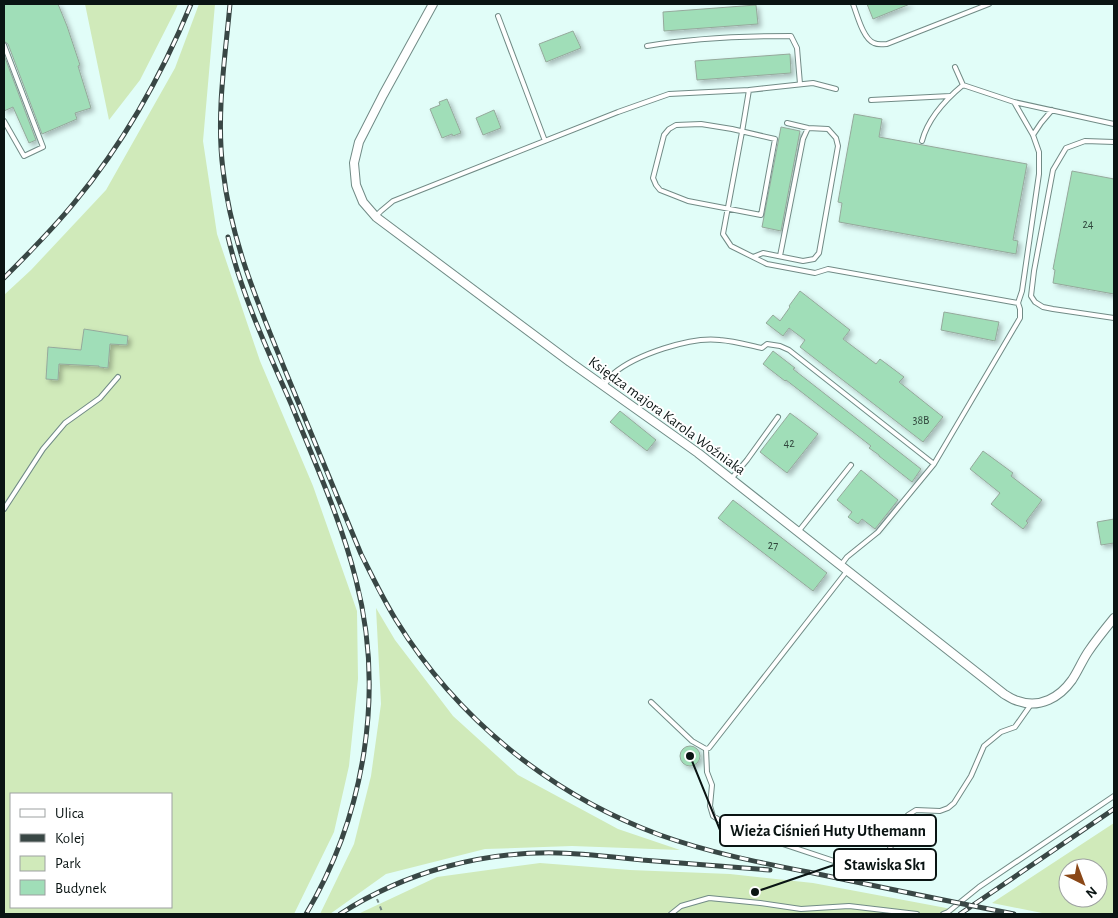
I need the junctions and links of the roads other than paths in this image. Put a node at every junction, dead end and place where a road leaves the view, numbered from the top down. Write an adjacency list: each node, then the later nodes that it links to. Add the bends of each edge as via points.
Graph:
1 (433, 4): 26 (street, Księdza majora Karola Woźniaka, via 359,142 354,163 356,185 362,202)
2 (853, 4): 3 (lane, via 867,37 879,45)
3 (989, 4)
4 (498, 16): 22 (lane)
5 (4, 45): 16 (lane, via 43,147 24,156)
6 (647, 46): 8 (lane, via 749,36 791,36 797,48)
7 (955, 67): 9 (lane)
8 (800, 84): 10 (lane, via 813,83); 11 (lane)
9 (964, 85): 12 (lane); 14 (lane)
10 (836, 89)
11 (749, 90): 20 (lane); 22 (lane, via 669,94)
12 (950, 96): 13 (lane); 23 (lane, via 936,111)
13 (871, 100)
14 (1014, 102): 15 (lane); 21 (lane)
15 (1052, 110): 18 (lane); 21 (lane)
16 (4, 122)
17 (787, 123): 19 (lane)
18 (1114, 124)
19 (808, 128): 28 (lane, via 803,139); 28 (lane, via 828,129 838,146 819,253 814,259 803,261)
20 (742, 132): 25 (lane); 25 (lane, via 775,139 760,215); 25 (lane, via 701,124 676,125 664,136 654,178 660,190 688,201)
21 (1033, 134): 29 (lane, via 1039,152 1039,174)
22 (545, 141): 26 (lane, via 393,201)
23 (922, 141)
24 (1114, 142): 30 (lane, via 1085,141 1066,148 1053,170 1031,296 1035,302 1048,308)
25 (727, 209): 27 (lane, via 723,234 732,246)
26 (376, 217): 32 (street, Księdza majora Karola Woźniaka)
27 (753, 256): 28 (lane, via 763,253); 29 (lane, via 767,264 815,273 828,268)
28 (780, 256)
29 (1018, 303): 34 (lane, via 1020,318)
30 (1114, 318)
31 (118, 376): 37 (lane, via 100,398 65,423 43,449)
32 (604, 386): 34 (lane, via 613,374 645,355 680,344 718,340 762,348 768,344 780,346); 36 (street, Księdza majora Karola Woźniaka)
33 (778, 417): 36 (lane)
34 (934, 464): 39 (lane, via 878,532)
35 (851, 465): 38 (lane)
36 (731, 479): 38 (street, Księdza majora Karola Woźniaka)
37 (4, 509)
38 (798, 532): 39 (street, Księdza majora Karola Woźniaka)
39 (840, 565): 40 (street, Księdza majora Karola Woźniaka)
40 (847, 571): 43 (street, Księdza majora Karola Woźniaka, via 1004,694 1019,702); 44 (lane)
41 (1114, 618): 43 (street, Księdza majora Karola Woźniaka, via 1062,692 1042,703)
42 (651, 702): 44 (lane, via 692,741)
43 (1032, 703): 44 (lane, via 1015,727 1001,732 984,746 954,803 940,811 916,810 908,815 886,857 871,866 855,868 750,833 713,816)
44 (706, 749)
45 (1114, 796): 48 (lane)
46 (672, 914): 47 (lane, via 681,906 709,898 801,909 849,906)
47 (917, 914)
48 (943, 914)

